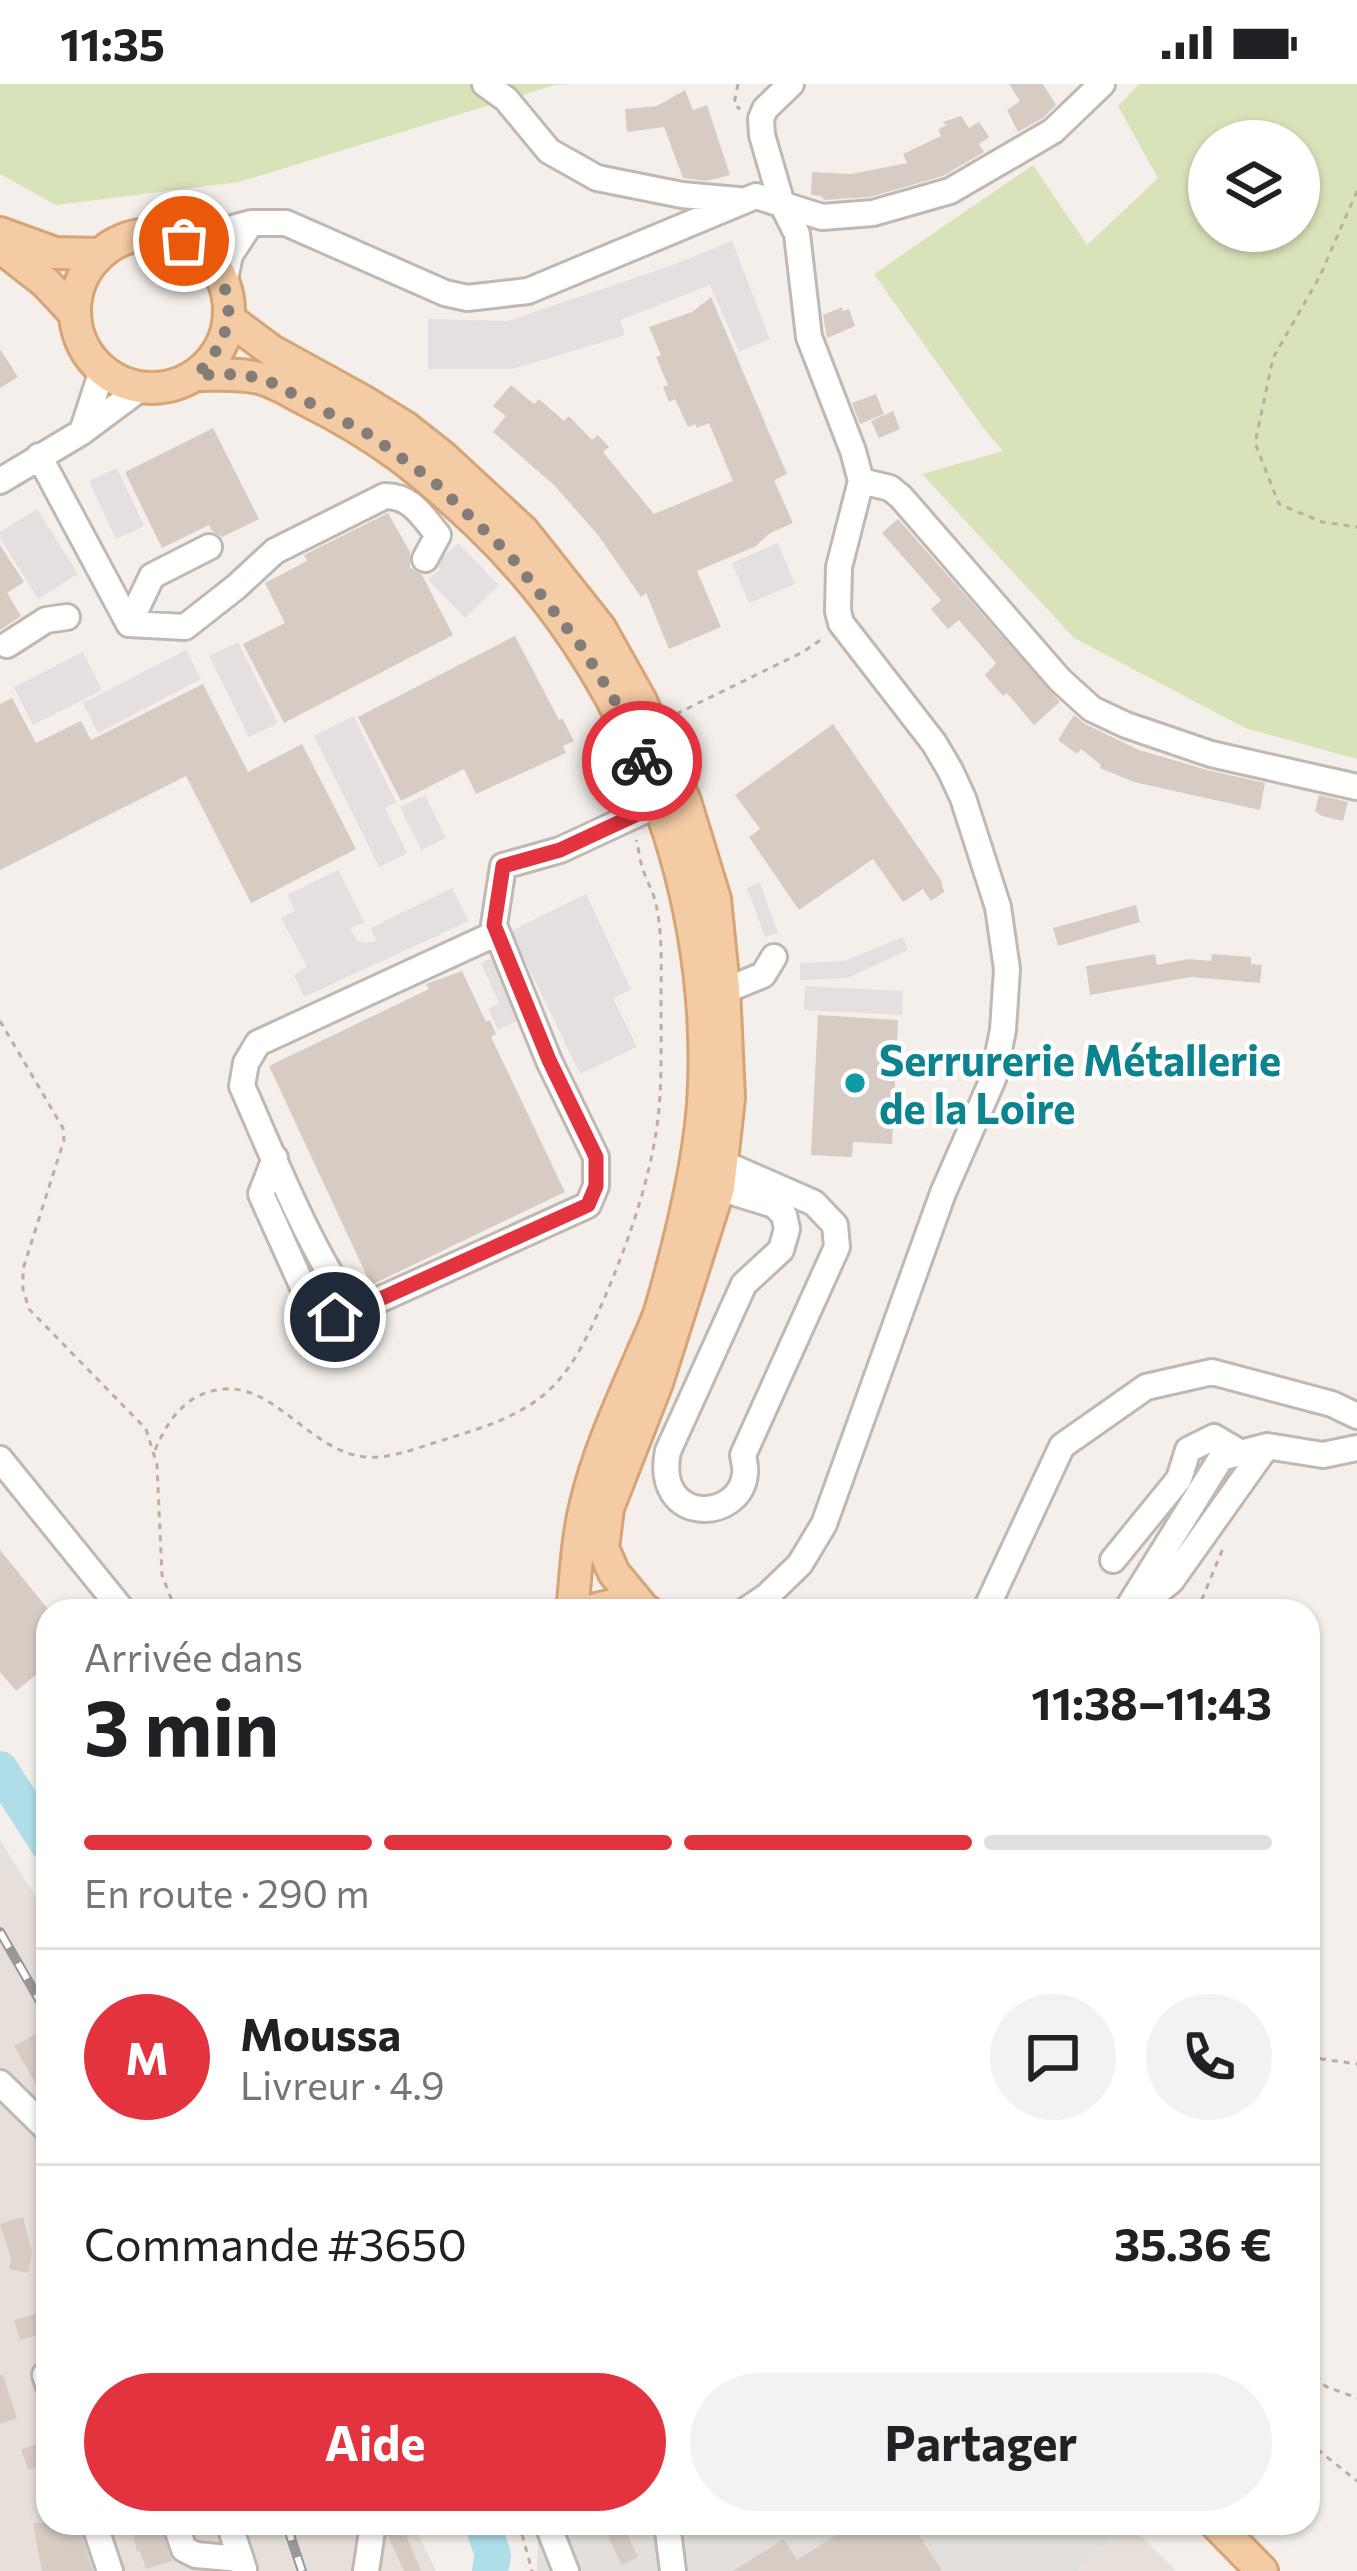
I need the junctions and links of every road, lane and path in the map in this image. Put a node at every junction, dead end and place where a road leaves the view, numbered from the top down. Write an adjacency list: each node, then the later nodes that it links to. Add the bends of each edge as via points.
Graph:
1 (485, 84): 5 (street, via 549,151 597,178)
2 (791, 84): 6 (street, via 761,119)
3 (1102, 84): 6 (street, via 1053,130 950,191 873,213 822,217)
4 (1357, 191): 22 (path, via 1273,358 1255,443 1279,504)
5 (740, 200): 6 (street); 7 (street, via 542,286 467,298 286,223)
6 (782, 204): 21 (street, via 796,234 809,337)
7 (251, 223): 9 (street); 12 (street, via 230,255)
8 (0, 232): 11 (main road, via 55,253)
9 (184, 241): 11 (main road, via 141,235); 12 (main road)
10 (0, 247): 13 (main road)
11 (100, 254): 13 (main road, via 77,291)
12 (224, 284): 14 (main road)
13 (74, 313): 15 (main road)
14 (229, 320): 16 (main road, via 212,360); 34 (main road, via 443,457 523,531 600,628 685,801 715,899)
15 (102, 371): 17 (main road); 18 (street)
16 (196, 375): 17 (main road); 31 (main road, via 265,379 392,448 432,480 509,554 581,646 614,699)
17 (141, 388): 18 (street)
18 (82, 432): 19 (street)
19 (39, 455): 20 (street); 27 (street)
20 (0, 481)
21 (861, 481): 26 (street, via 839,567); 30 (street, via 901,497 1092,709 1211,754)
22 (1357, 527)
23 (209, 547): 27 (street, via 152,576)
24 (425, 559): 27 (street, via 438,535 412,503 386,496 275,551 185,627)
25 (67, 617): 28 (street, via 46,620)
26 (841, 623): 29 (path, via 803,652); 47 (street, via 934,743 963,798 998,907 1004,1030 993,1079 824,1524 800,1564)
27 (129, 624)
28 (7, 645)
29 (662, 721)
30 (1357, 787)
31 (659, 804): 32 (street, via 560,850 503,866); 45 (main road, via 690,909 704,1088 660,1312 585,1504)
32 (497, 933): 32 (street, via 596,1157 588,1205 358,1309 321,1313 262,1193 275,1158 242,1086 245,1063 258,1042)
33 (772, 974): 34 (street)
34 (724, 991): 36 (main road, via 729,1098)
35 (0, 1022): 44 (path, via 64,1128 23,1289 29,1309 146,1429)
36 (721, 1176): 36 (street, via 774,1205 788,1229 782,1250 744,1284 668,1451 667,1484 700,1510 739,1492 743,1455 837,1247 835,1226 814,1203); 46 (main road, via 657,1383 608,1508 603,1548)
37 (1357, 1416): 48 (street, via 1212,1372 1147,1387 1062,1446)
38 (1267, 1447): 39 (street, via 1323,1455); 40 (street); 50 (street, via 1171,1581)
39 (1357, 1448)
40 (1241, 1453): 42 (street, via 1214,1437 1188,1450 1179,1479); 49 (street, via 1221,1458)
41 (0, 1459): 43 (street)
42 (1113, 1559)
43 (113, 1599)
44 (171, 1599)
45 (573, 1599)
46 (636, 1599)
47 (763, 1599)
48 (991, 1599)
49 (1136, 1599)
50 (1146, 1599)
51 (1320, 2059): 52 (path)
52 (1357, 2064)
53 (0, 2083): 54 (street)
54 (36, 2118)
55 (1320, 2380): 56 (path)
56 (1357, 2398)
57 (1320, 2452): 58 (path)
58 (1357, 2481)
59 (98, 2535): 68 (street)
60 (179, 2535): 67 (street, via 196,2555)
61 (234, 2535): 67 (street)
62 (371, 2535): 69 (street)
63 (522, 2535): 70 (path)
64 (552, 2535): 71 (street)
65 (668, 2535): 72 (street)
66 (1227, 2535): 73 (main road)
67 (243, 2565)
68 (110, 2571)
69 (365, 2571)
70 (532, 2571)
71 (566, 2571)
72 (673, 2571)
73 (1262, 2571)

